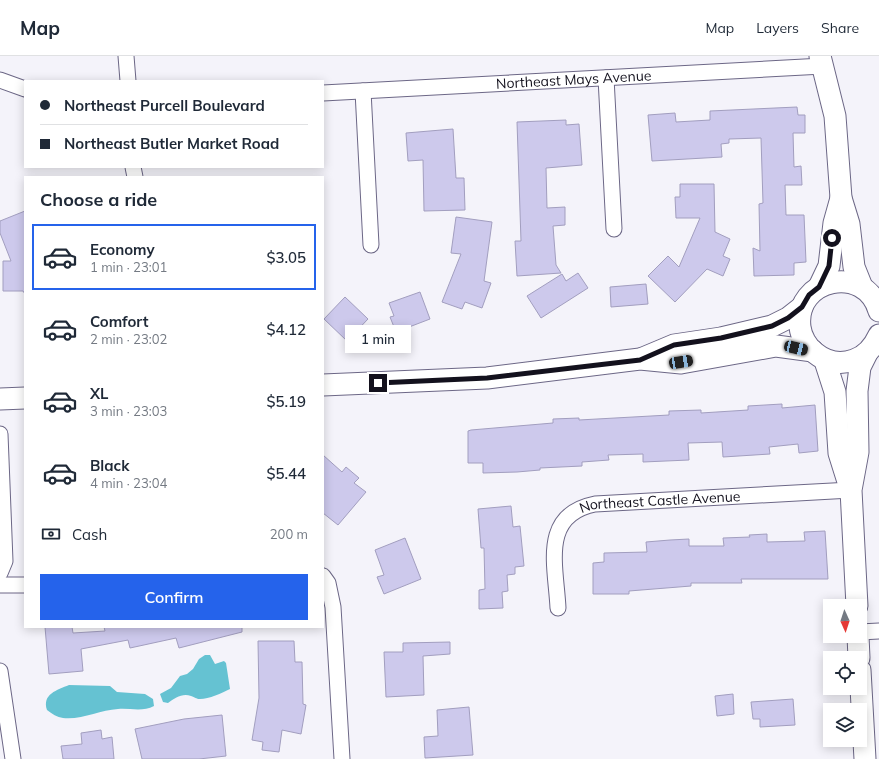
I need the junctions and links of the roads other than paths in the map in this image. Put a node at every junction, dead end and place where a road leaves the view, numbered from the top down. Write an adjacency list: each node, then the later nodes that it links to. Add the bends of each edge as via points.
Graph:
1 (126, 56): 5 (street)
2 (822, 61): 3 (street, Northeast Mays Avenue); 9 (main road, via 835,116)
3 (606, 78): 7 (street, Northeast Mays Avenue); 10 (street)
4 (0, 80): 6 (street)
5 (128, 80)
6 (24, 89)
7 (363, 91): 8 (street, Northeast Mays Avenue); 11 (street)
8 (324, 93)
9 (841, 198): 12 (main road, via 834,224 829,266); 13 (main road, via 849,224 854,267)
10 (614, 229)
11 (371, 245)
12 (819, 287): 13 (main road, via 841,281 852,282); 15 (main road, via 809,295)
13 (862, 287): 14 (main road)
14 (878, 305)
15 (802, 307): 17 (main road, via 799,321 801,334); 18 (main road, via 772,326 721,338 674,345)
16 (875, 343): 17 (main road, via 856,360 843,363); 23 (main road, via 860,367 857,391 858,452)
17 (819, 356): 18 (main road, via 796,348 776,346 681,362); 23 (main road, via 835,392 839,452)
18 (640, 360): 19 (main road, via 487,378)
19 (324, 385)
20 (24, 398): 21 (main road)
21 (0, 399)
22 (0, 434): 24 (street, via 5,561)
23 (851, 490): 28 (main road); 29 (street, Northeast Castle Avenue, via 595,504 582,507 560,524 556,536)
24 (0, 573)
25 (324, 577): 35 (street, via 328,583 333,607)
26 (0, 585): 27 (street)
27 (24, 585)
28 (857, 599)
29 (558, 608)
30 (867, 632): 31 (street)
31 (879, 632)
32 (0, 671): 34 (street)
33 (861, 695): 36 (main road)
34 (13, 759)
35 (342, 759)
36 (865, 759)

